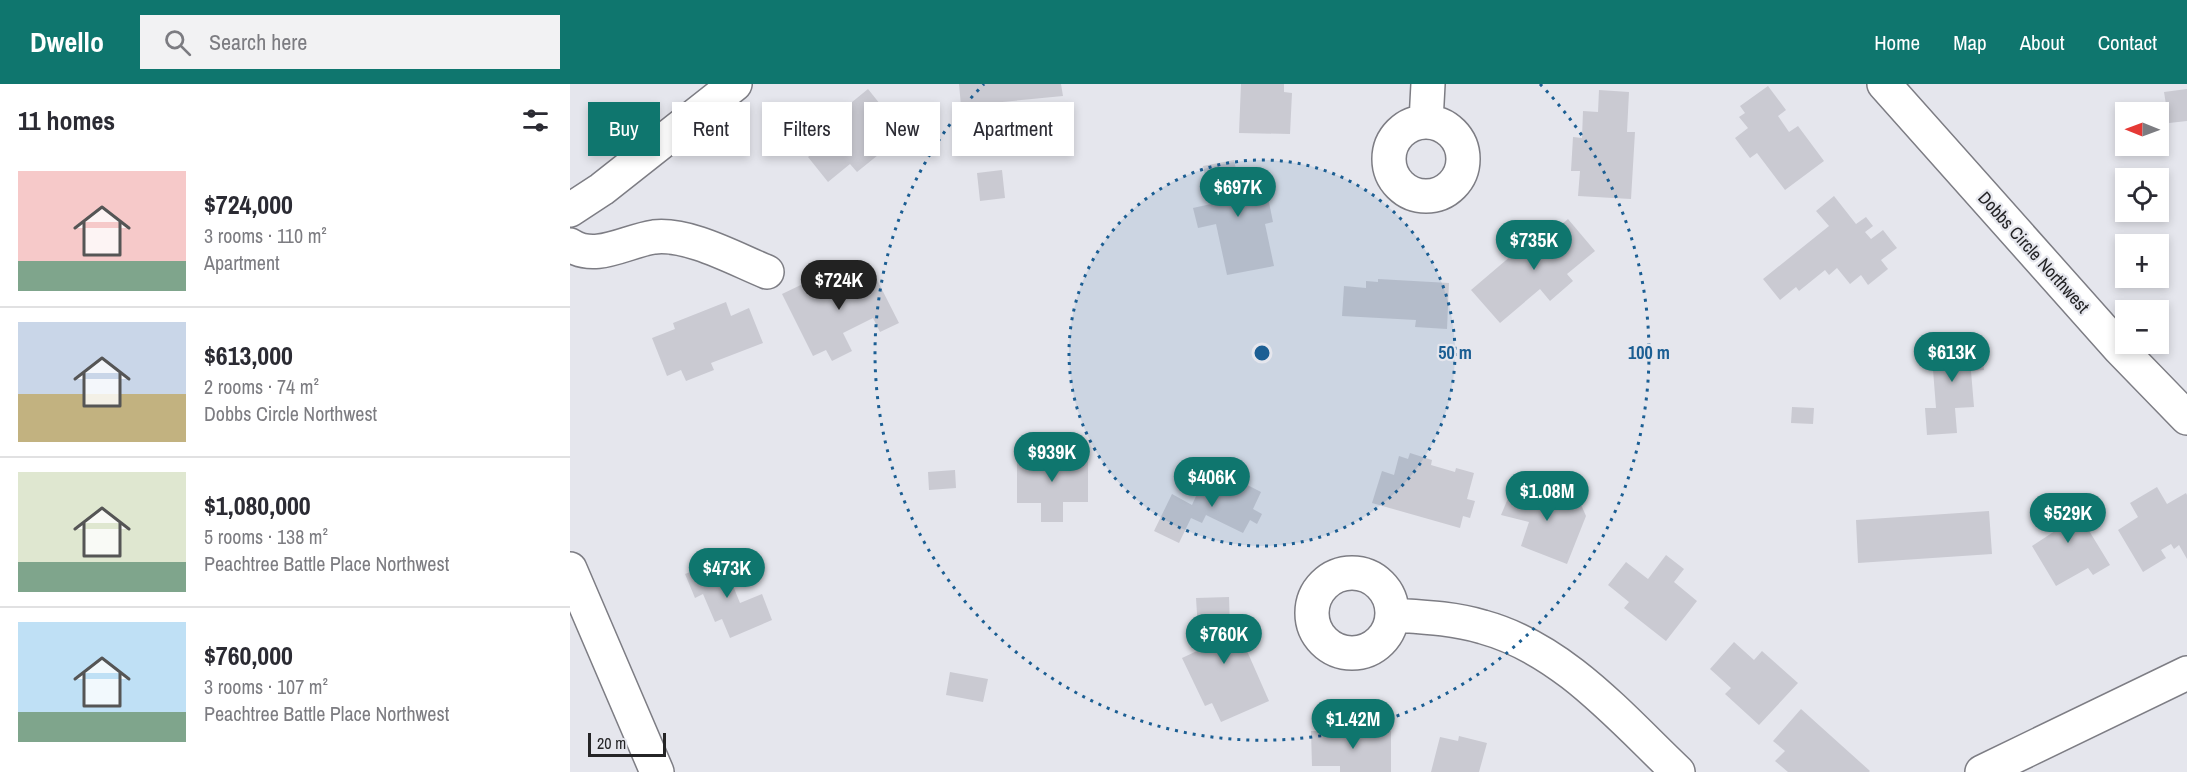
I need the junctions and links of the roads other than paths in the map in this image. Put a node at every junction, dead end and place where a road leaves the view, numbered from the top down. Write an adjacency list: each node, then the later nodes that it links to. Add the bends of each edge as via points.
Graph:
1 (735, 84): 5 (street)
2 (1428, 84): 4 (street)
3 (1884, 84): 8 (street, Dobbs Circle Northwest, via 2120,349)
4 (1426, 122)
5 (570, 210)
6 (570, 245): 7 (street, via 584,252 596,252 642,239 683,239)
7 (767, 272)
8 (2187, 418)
9 (570, 569): 12 (street)
10 (1392, 615): 13 (street, via 1445,618 1521,641 1556,661 1587,686)
11 (2187, 674): 14 (street)
12 (657, 772)
13 (1678, 772)
14 (1982, 772)

